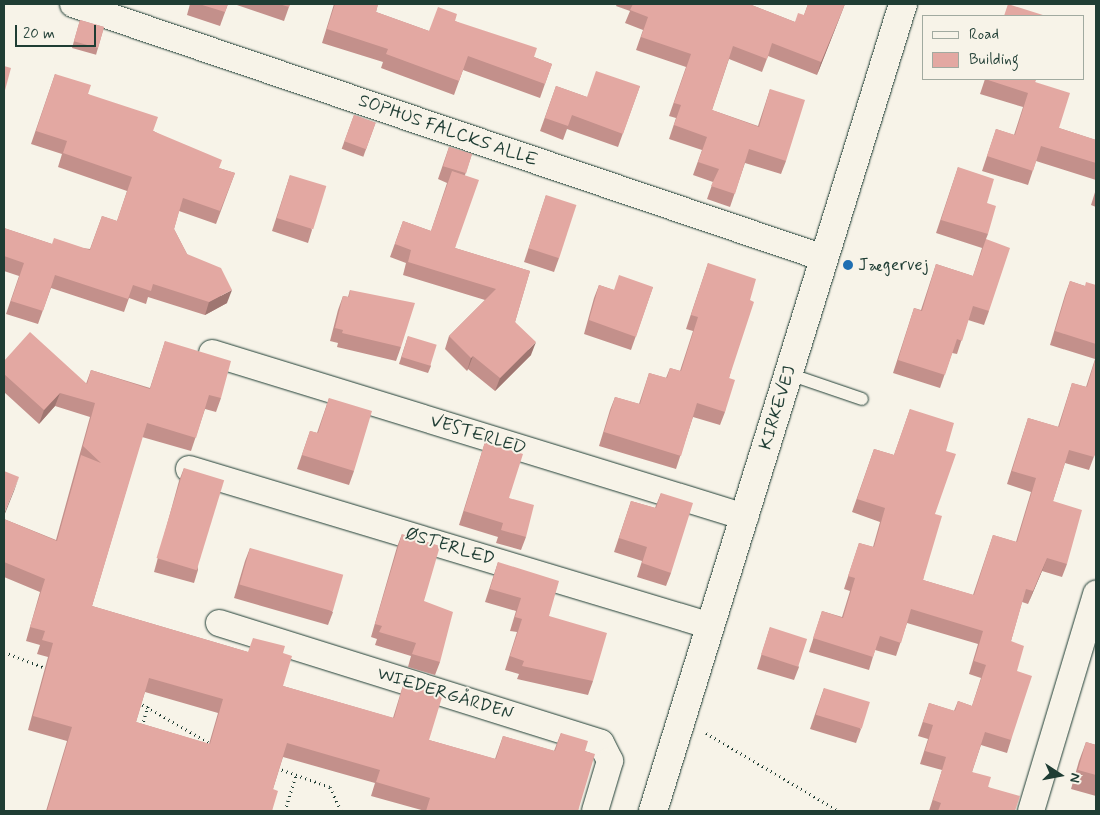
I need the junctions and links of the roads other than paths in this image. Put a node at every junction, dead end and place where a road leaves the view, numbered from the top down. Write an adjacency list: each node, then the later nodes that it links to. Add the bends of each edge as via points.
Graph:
1 (73, 4): 3 (street, SOPHUS FALCKS ALLE)
2 (903, 4): 3 (main road, KIRKEVEJ)
3 (824, 258): 5 (main road, KIRKEVEJ)
4 (212, 353): 8 (street, VESTERLED)
5 (789, 374): 6 (lane); 8 (main road, KIRKEVEJ)
6 (862, 399)
7 (189, 469): 11 (street, ØSTERLED)
8 (745, 517): 11 (main road, KIRKEVEJ)
9 (1096, 594): 14 (street)
10 (219, 623): 12 (street, WIEDERGÅRDEN, via 601,743 610,761)
11 (711, 626): 13 (main road, KIRKEVEJ)
12 (595, 811)
13 (653, 811)
14 (1031, 811)

